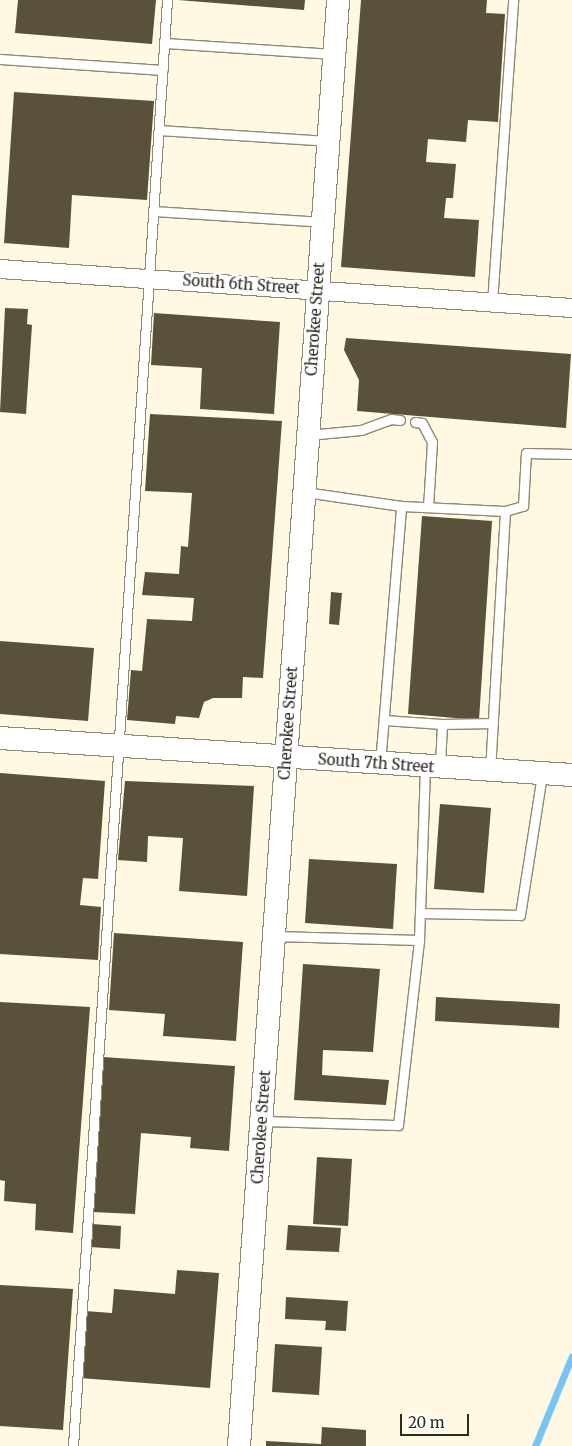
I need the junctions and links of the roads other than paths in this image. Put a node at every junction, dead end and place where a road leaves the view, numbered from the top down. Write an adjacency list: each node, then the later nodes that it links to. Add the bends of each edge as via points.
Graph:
1 (167, 0): 4 (lane)
2 (338, 0): 5 (street, Cherokee Street)
3 (513, 0): 15 (lane)
4 (164, 43): 5 (lane); 7 (lane)
5 (334, 54): 9 (street, Cherokee Street)
6 (0, 59): 7 (lane)
7 (163, 70): 8 (lane)
8 (159, 130): 9 (lane); 10 (lane)
9 (328, 140): 11 (street, Cherokee Street)
10 (154, 211): 11 (lane); 13 (lane)
11 (322, 222): 14 (street, Cherokee Street)
12 (0, 269): 13 (street, South 6th Street)
13 (150, 278): 14 (street, South 6th Street); 29 (lane)
14 (317, 289): 15 (street, South 6th Street); 19 (street, Cherokee Street)
15 (492, 303): 16 (street, South 6th Street)
16 (572, 308)
17 (400, 420): 19 (lane, via 391,419 361,430)
18 (415, 422): 23 (lane, via 422,423 432,442)
19 (307, 435): 21 (street, Cherokee Street)
20 (572, 454): 24 (lane, via 526,453 523,506)
21 (304, 492): 22 (lane); 30 (street, Cherokee Street)
22 (401, 506): 23 (lane); 25 (lane)
23 (428, 507): 24 (lane)
24 (504, 511): 26 (lane)
25 (384, 720): 27 (lane); 31 (lane)
26 (493, 723): 27 (lane); 33 (lane)
27 (442, 724): 32 (lane)
28 (0, 738): 29 (street, South 7th Street)
29 (118, 747): 30 (street, South 7th Street); 40 (lane)
30 (286, 757): 31 (street, South 7th Street); 37 (street, Cherokee Street)
31 (380, 764): 32 (street, South 7th Street)
32 (432, 768): 33 (street, South 7th Street); 36 (lane)
33 (490, 771): 34 (street, South 7th Street)
34 (542, 773): 35 (street, South 7th Street); 36 (lane, via 520,915)
35 (569, 775)
36 (420, 913): 38 (lane)
37 (274, 936): 38 (lane); 39 (street, Cherokee Street)
38 (419, 940): 39 (lane, via 398,1125)
39 (262, 1120): 41 (street, Cherokee Street)
40 (73, 1446)
41 (240, 1446)

